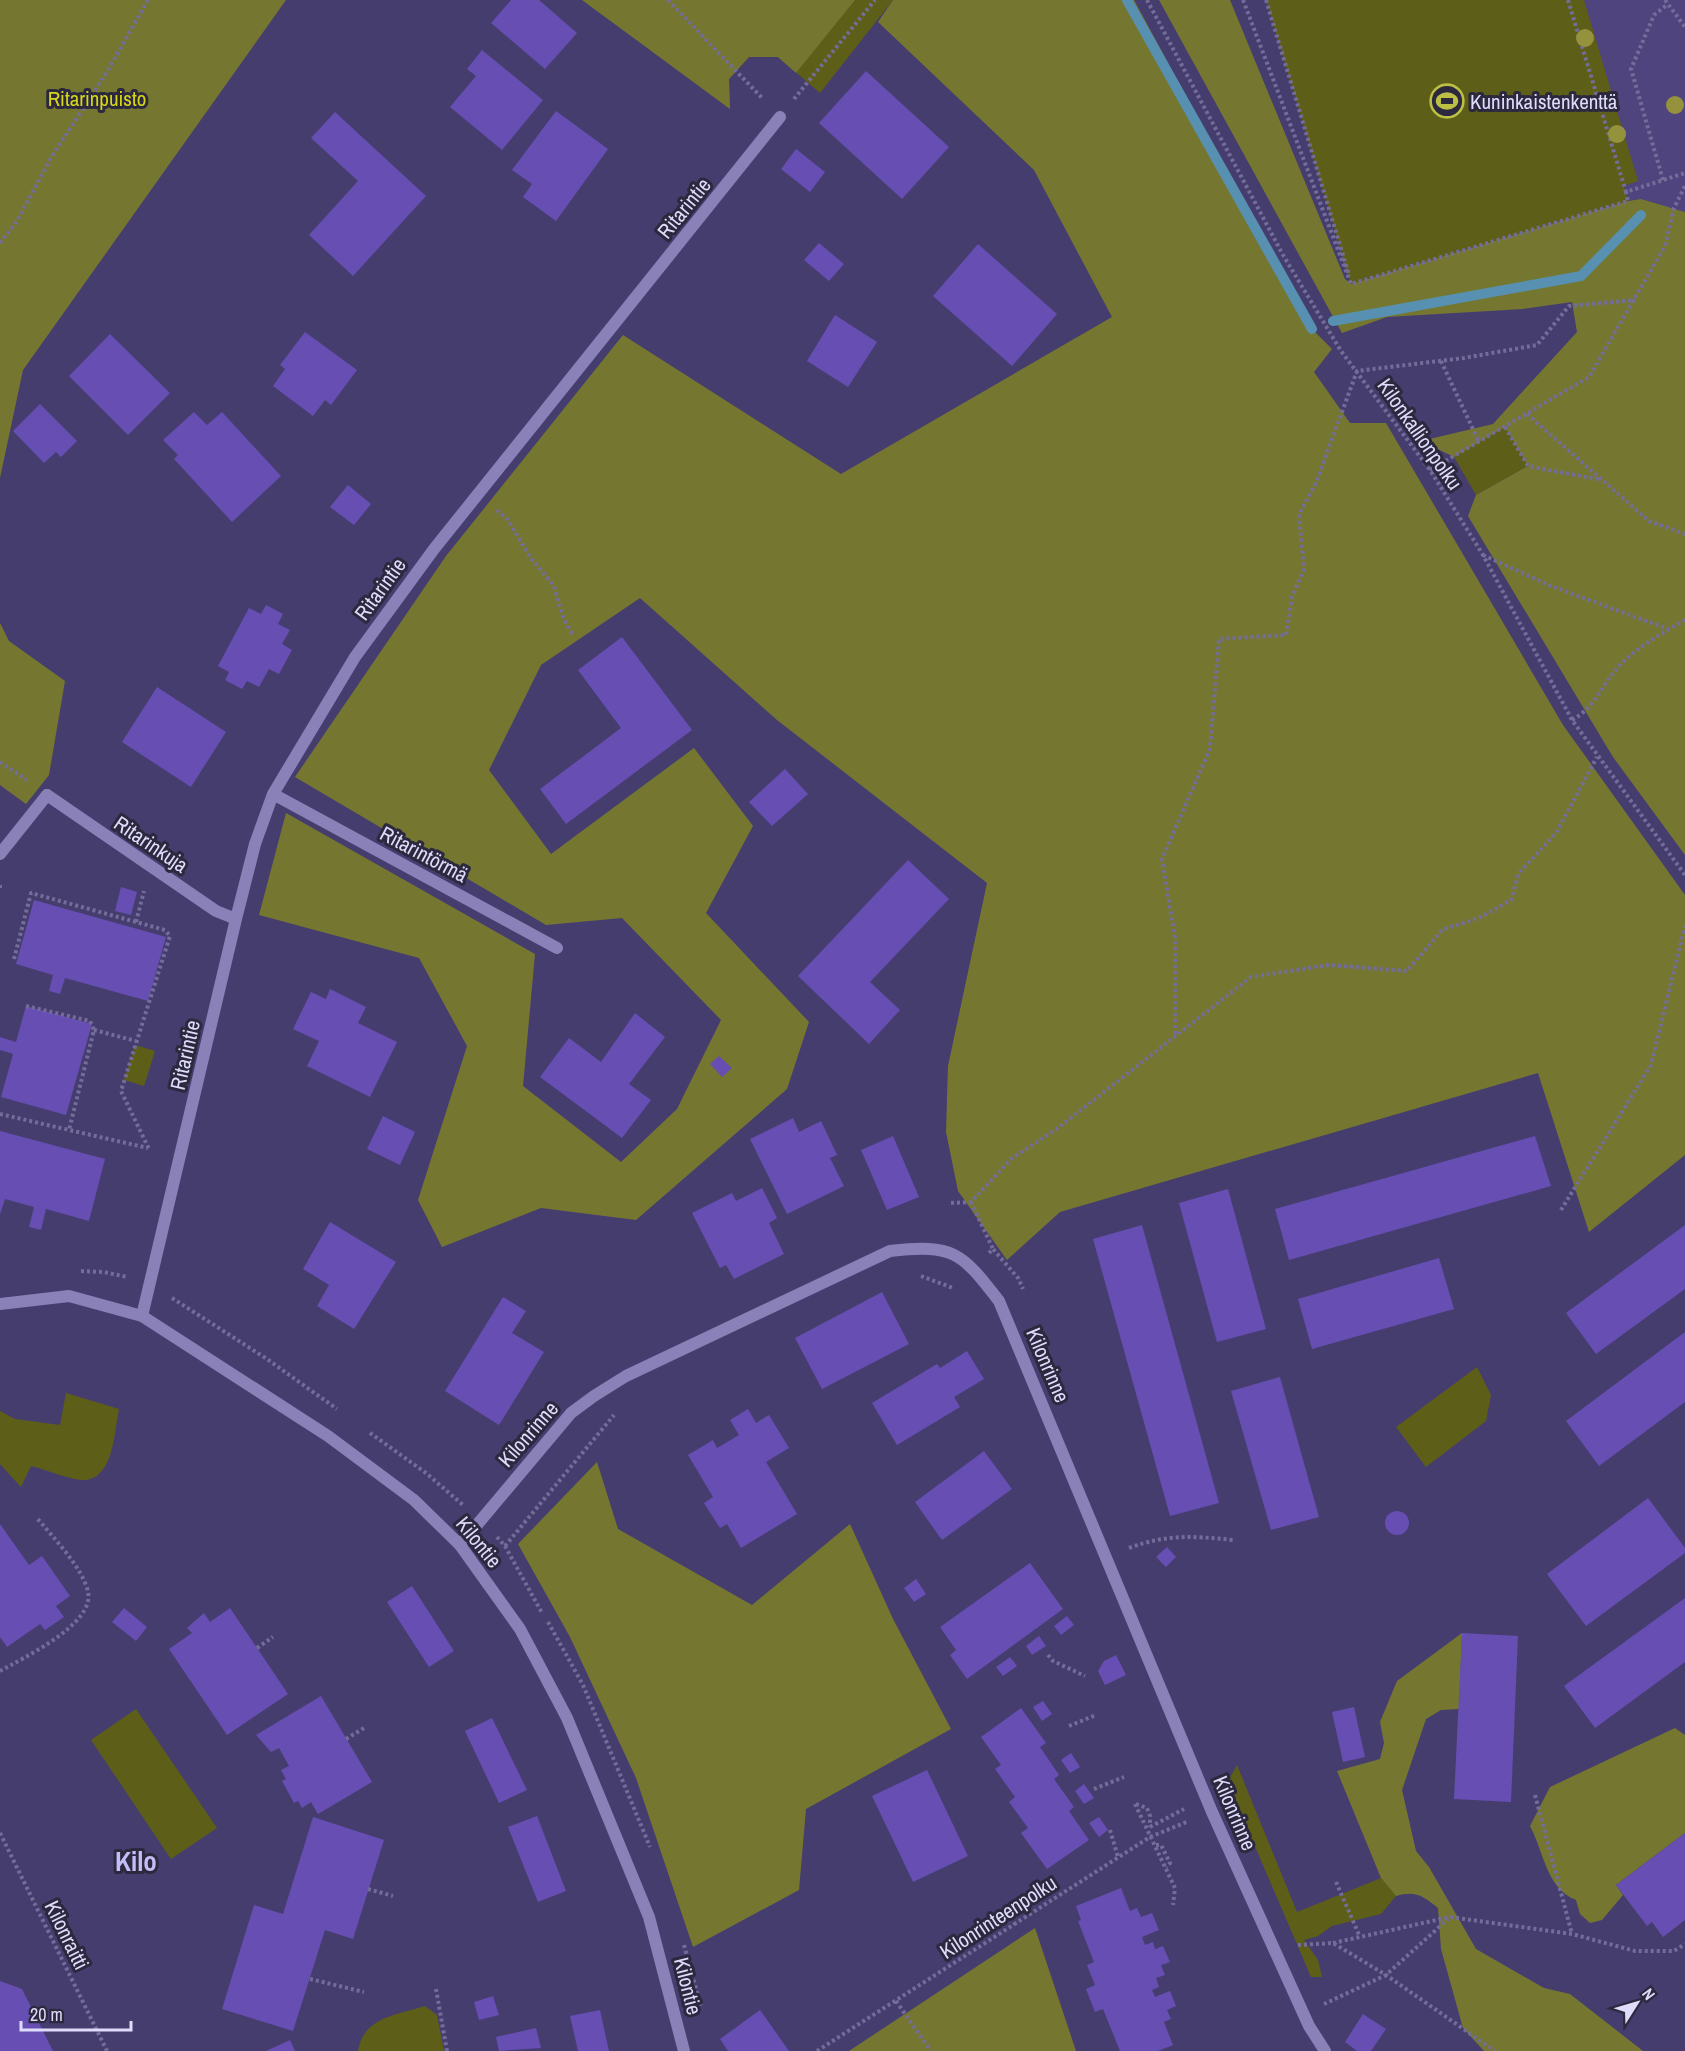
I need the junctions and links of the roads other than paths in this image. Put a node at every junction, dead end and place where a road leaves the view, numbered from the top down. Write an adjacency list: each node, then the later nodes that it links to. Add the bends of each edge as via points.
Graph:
1 (780, 117): 2 (street, Ritarintie, via 434,549 355,657)
2 (273, 794): 4 (street, Ritarintie, via 255,844); 5 (street, Ritarintörmä)
3 (0, 854): 4 (street, Ritarinkuja, via 47,795 207,905)
4 (236, 919): 7 (street, Ritarintie)
5 (557, 948)
6 (0, 1304): 7 (street, Kilontie, via 69,1296)
7 (142, 1316): 8 (street, Kilontie, via 328,1436 414,1500)
8 (460, 1545): 9 (street, Kilontie, via 520,1629 567,1718 649,1917); 10 (street, Kilonrinne, via 570,1413 626,1376 890,1251 923,1248 959,1255 999,1301 1212,1812 1309,2026)
9 (684, 2051)
10 (1325, 2051)

